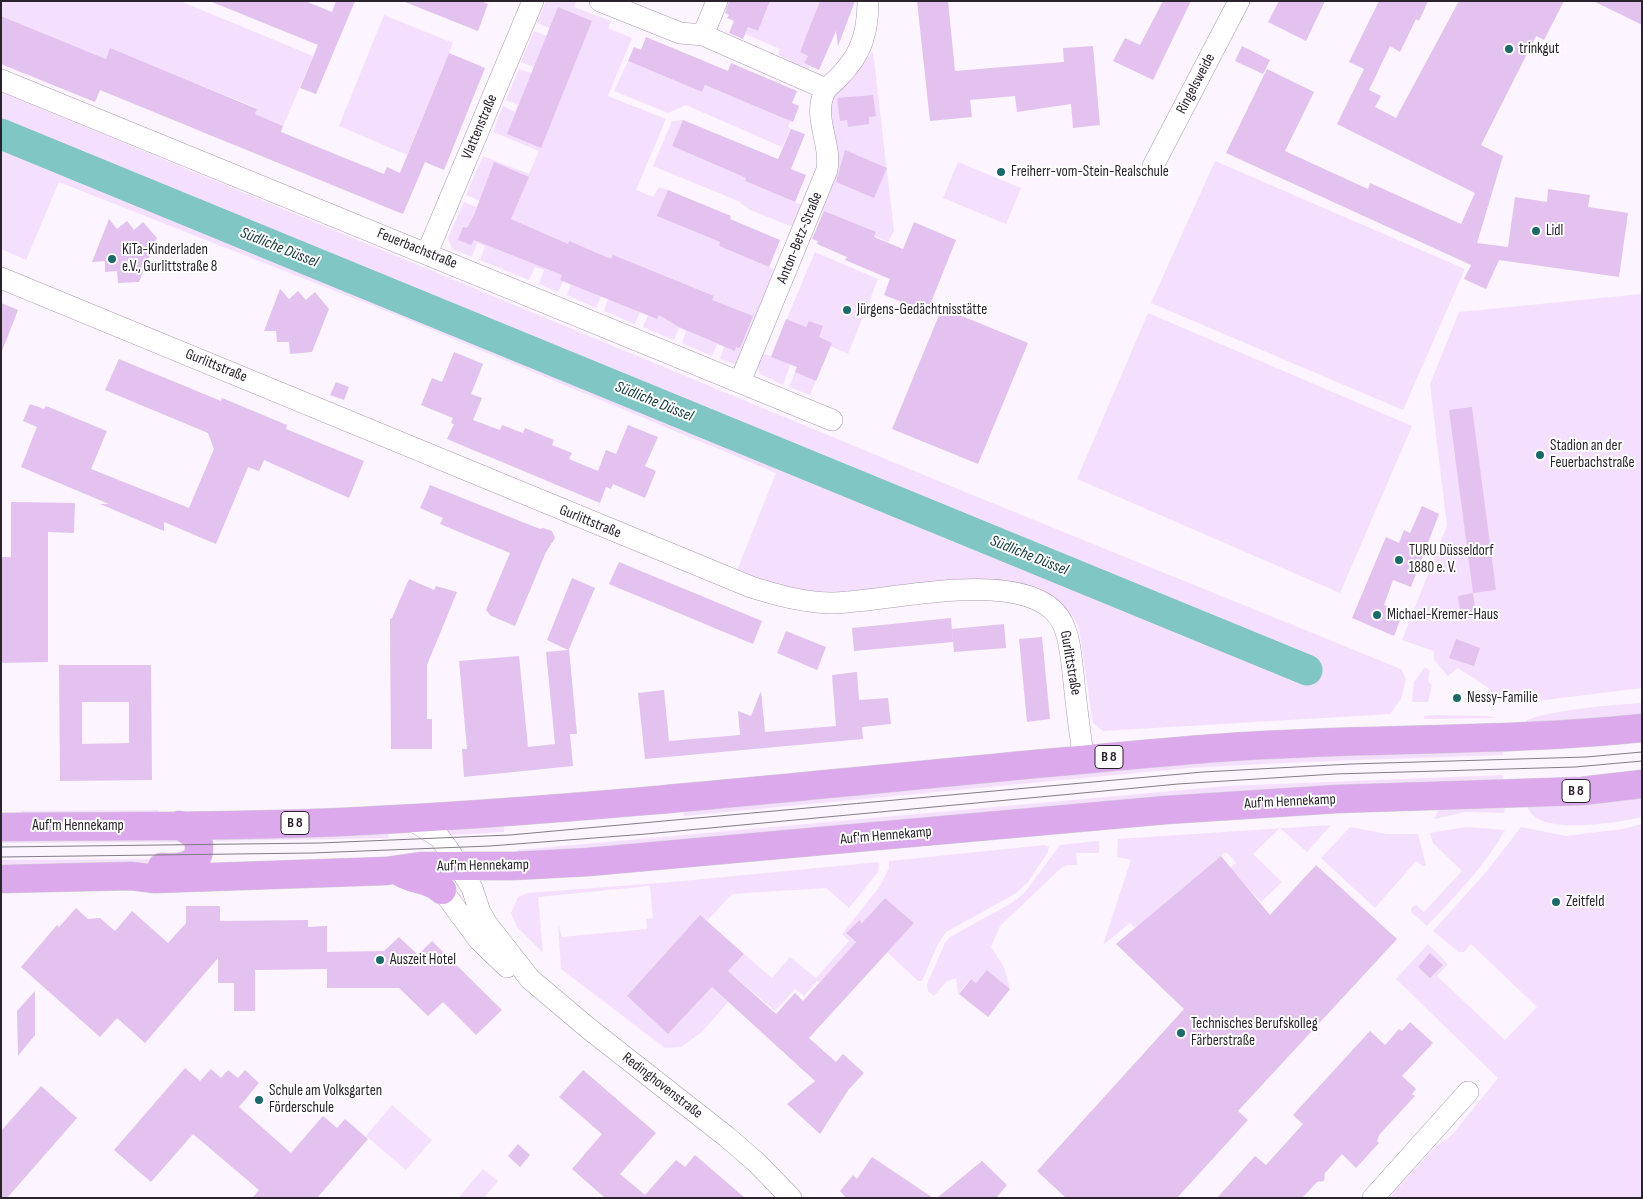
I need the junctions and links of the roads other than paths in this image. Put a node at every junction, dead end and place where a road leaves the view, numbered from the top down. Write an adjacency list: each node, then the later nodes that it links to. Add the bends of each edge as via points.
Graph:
1 (533, 1): 10 (street, Vlattenstraße)
2 (600, 1): 6 (street, via 680,33)
3 (717, 1): 6 (street)
4 (868, 1): 8 (street, via 868,24 858,53 851,65)
5 (1239, 1): 9 (street, Ringelsweide)
6 (703, 35): 8 (street)
7 (1, 80): 10 (street, Feuerbachstraße)
8 (826, 88): 12 (street, Anton-Betz-Straße, via 820,111 828,155 827,170)
9 (1153, 166)
10 (427, 253): 12 (street, Feuerbachstraße)
11 (1, 278): 15 (street, Gurlittstraße, via 751,587 791,600 830,603 940,591 996,591 1028,597 1052,610 1064,626)
12 (740, 382): 13 (street, Feuerbachstraße)
13 (832, 420)
14 (1642, 728): 15 (main road, Auf'm Hennekamp / B 8, via 1530,737 1276,744)
15 (1084, 759): 17 (main road, Auf'm Hennekamp / B 8, via 578,806)
16 (1642, 784): 22 (main road, Auf'm Hennekamp / B 8, via 1582,790 1337,799 1166,810 588,862 494,866)
17 (410, 818): 18 (main road, Auf'm Hennekamp / B 8); 22 (street, Redinghovenstraße, via 439,837)
18 (180, 825): 19 (main road, Auf'm Hennekamp / B 8); 21 (main road, Auf'm Hennekamp, via 199,841 196,860 182,867 142,867)
19 (3, 828)
20 (399, 870): 21 (main road, Auf'm Hennekamp / B 8, via 155,879); 22 (main road, Auf'm Hennekamp / B 8, via 421,866); 24 (main road, B 8, via 413,879 430,880)
21 (131, 876): 23 (main road, Auf'm Hennekamp / B 8)
22 (465, 877): 25 (street, Redinghovenstraße, via 487,924)
23 (1, 879)
24 (442, 890): 25 (street, Redinghovenstraße, via 479,940 507,967)
25 (530, 978): 27 (street, Redinghovenstraße, via 727,1137)
26 (1468, 1092): 28 (street)
27 (791, 1198)
28 (1373, 1198)

